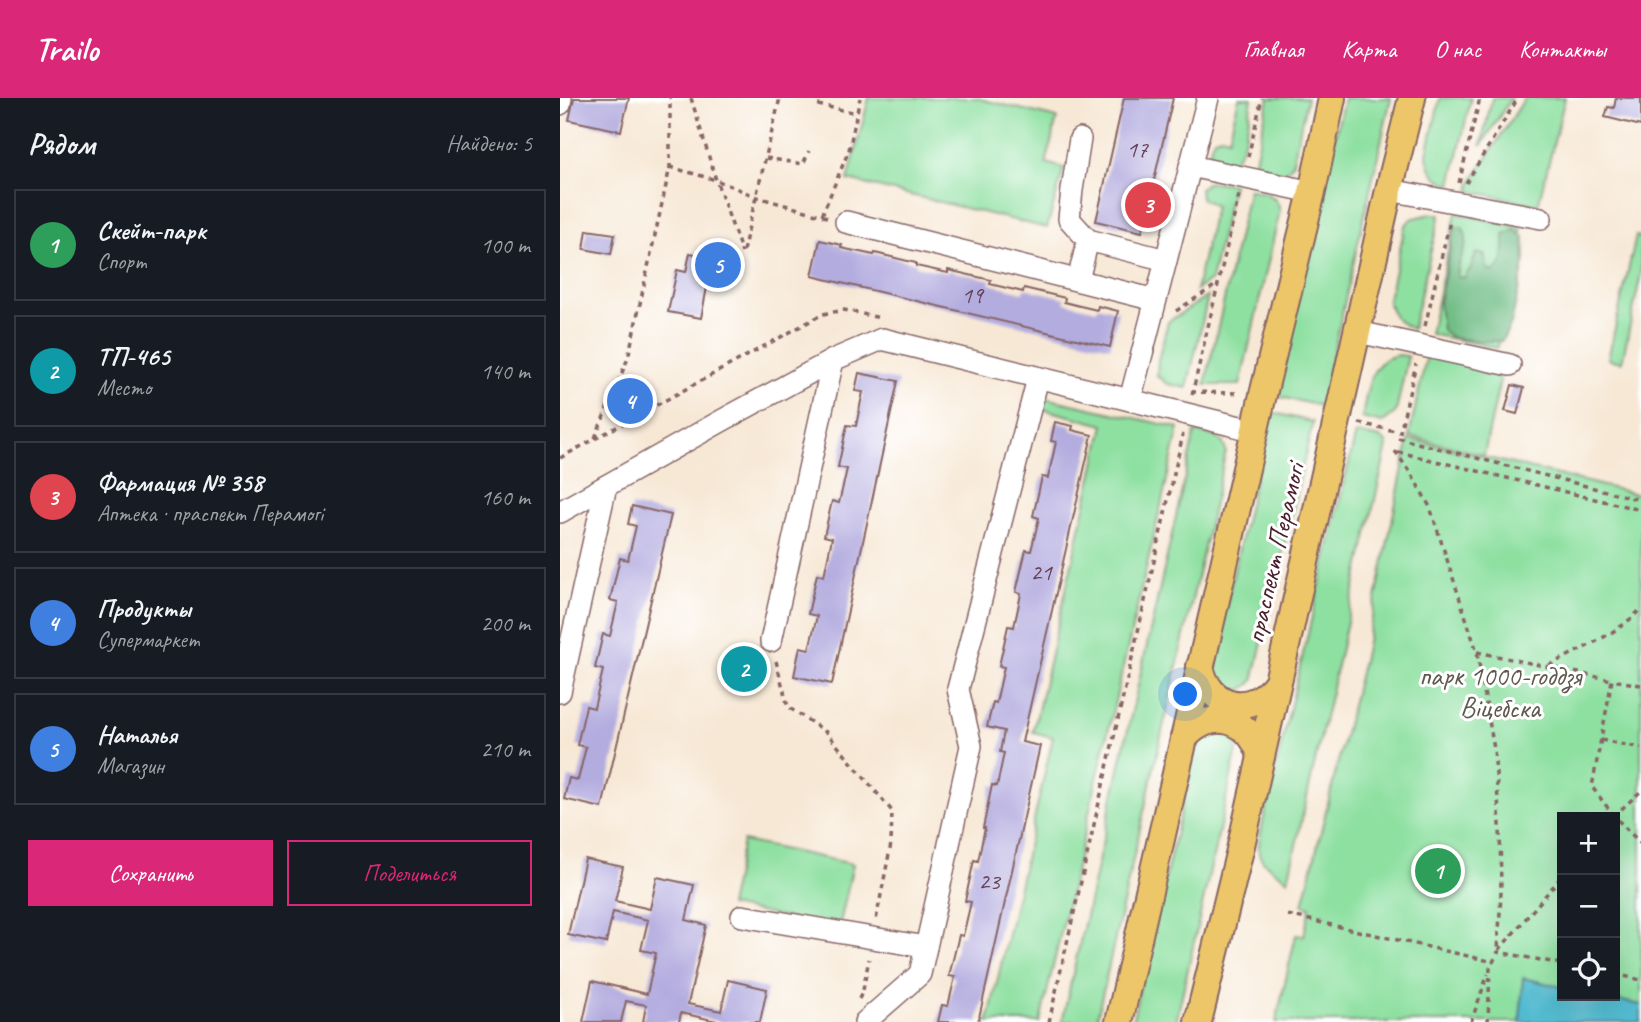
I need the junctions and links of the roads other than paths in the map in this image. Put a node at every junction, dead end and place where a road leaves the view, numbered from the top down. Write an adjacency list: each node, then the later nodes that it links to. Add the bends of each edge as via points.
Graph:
1 (561, 98): 5 (lane)
2 (1208, 98): 7 (lane)
3 (1332, 98): 9 (main road, праспект Перамогі)
4 (1412, 98): 8 (main road, праспект Перамогі)
5 (560, 104)
6 (1080, 139): 12 (lane, via 1069,219)
7 (1190, 166): 9 (lane); 13 (lane)
8 (1389, 190): 10 (lane); 16 (main road, праспект Перамогі)
9 (1312, 192): 21 (main road, праспект Перамогі)
10 (1541, 218)
11 (846, 222): 14 (lane)
12 (1088, 240): 13 (lane); 14 (lane)
13 (1166, 260): 15 (lane)
14 (1078, 281): 15 (lane)
15 (1155, 300): 20 (lane)
16 (1358, 332): 18 (lane); 26 (main road, праспект Перамогі)
17 (833, 360): 19 (lane, via 882,339); 22 (lane); 24 (lane)
18 (1510, 365)
19 (1038, 378): 20 (lane); 31 (lane, via 958,689 971,746)
20 (1130, 400): 21 (lane)
21 (1256, 431): 25 (main road, праспект Перамогі)
22 (607, 485): 23 (lane); 27 (lane)
23 (560, 512)
24 (771, 641)
25 (1200, 666): 26 (main road, via 1211,692 1227,702 1261,699); 28 (main road, праспект Перамогі)
26 (1277, 683): 29 (main road, праспект Перамогі)
27 (560, 692)
28 (1184, 738): 29 (main road, via 1198,725 1226,720 1253,736); 33 (main road, праспект Перамогі)
29 (1261, 755): 34 (main road, праспект Перамогі)
30 (742, 916): 31 (lane)
31 (926, 947): 32 (lane, via 920,974)
32 (865, 1022)
33 (1119, 1022)
34 (1198, 1022)

